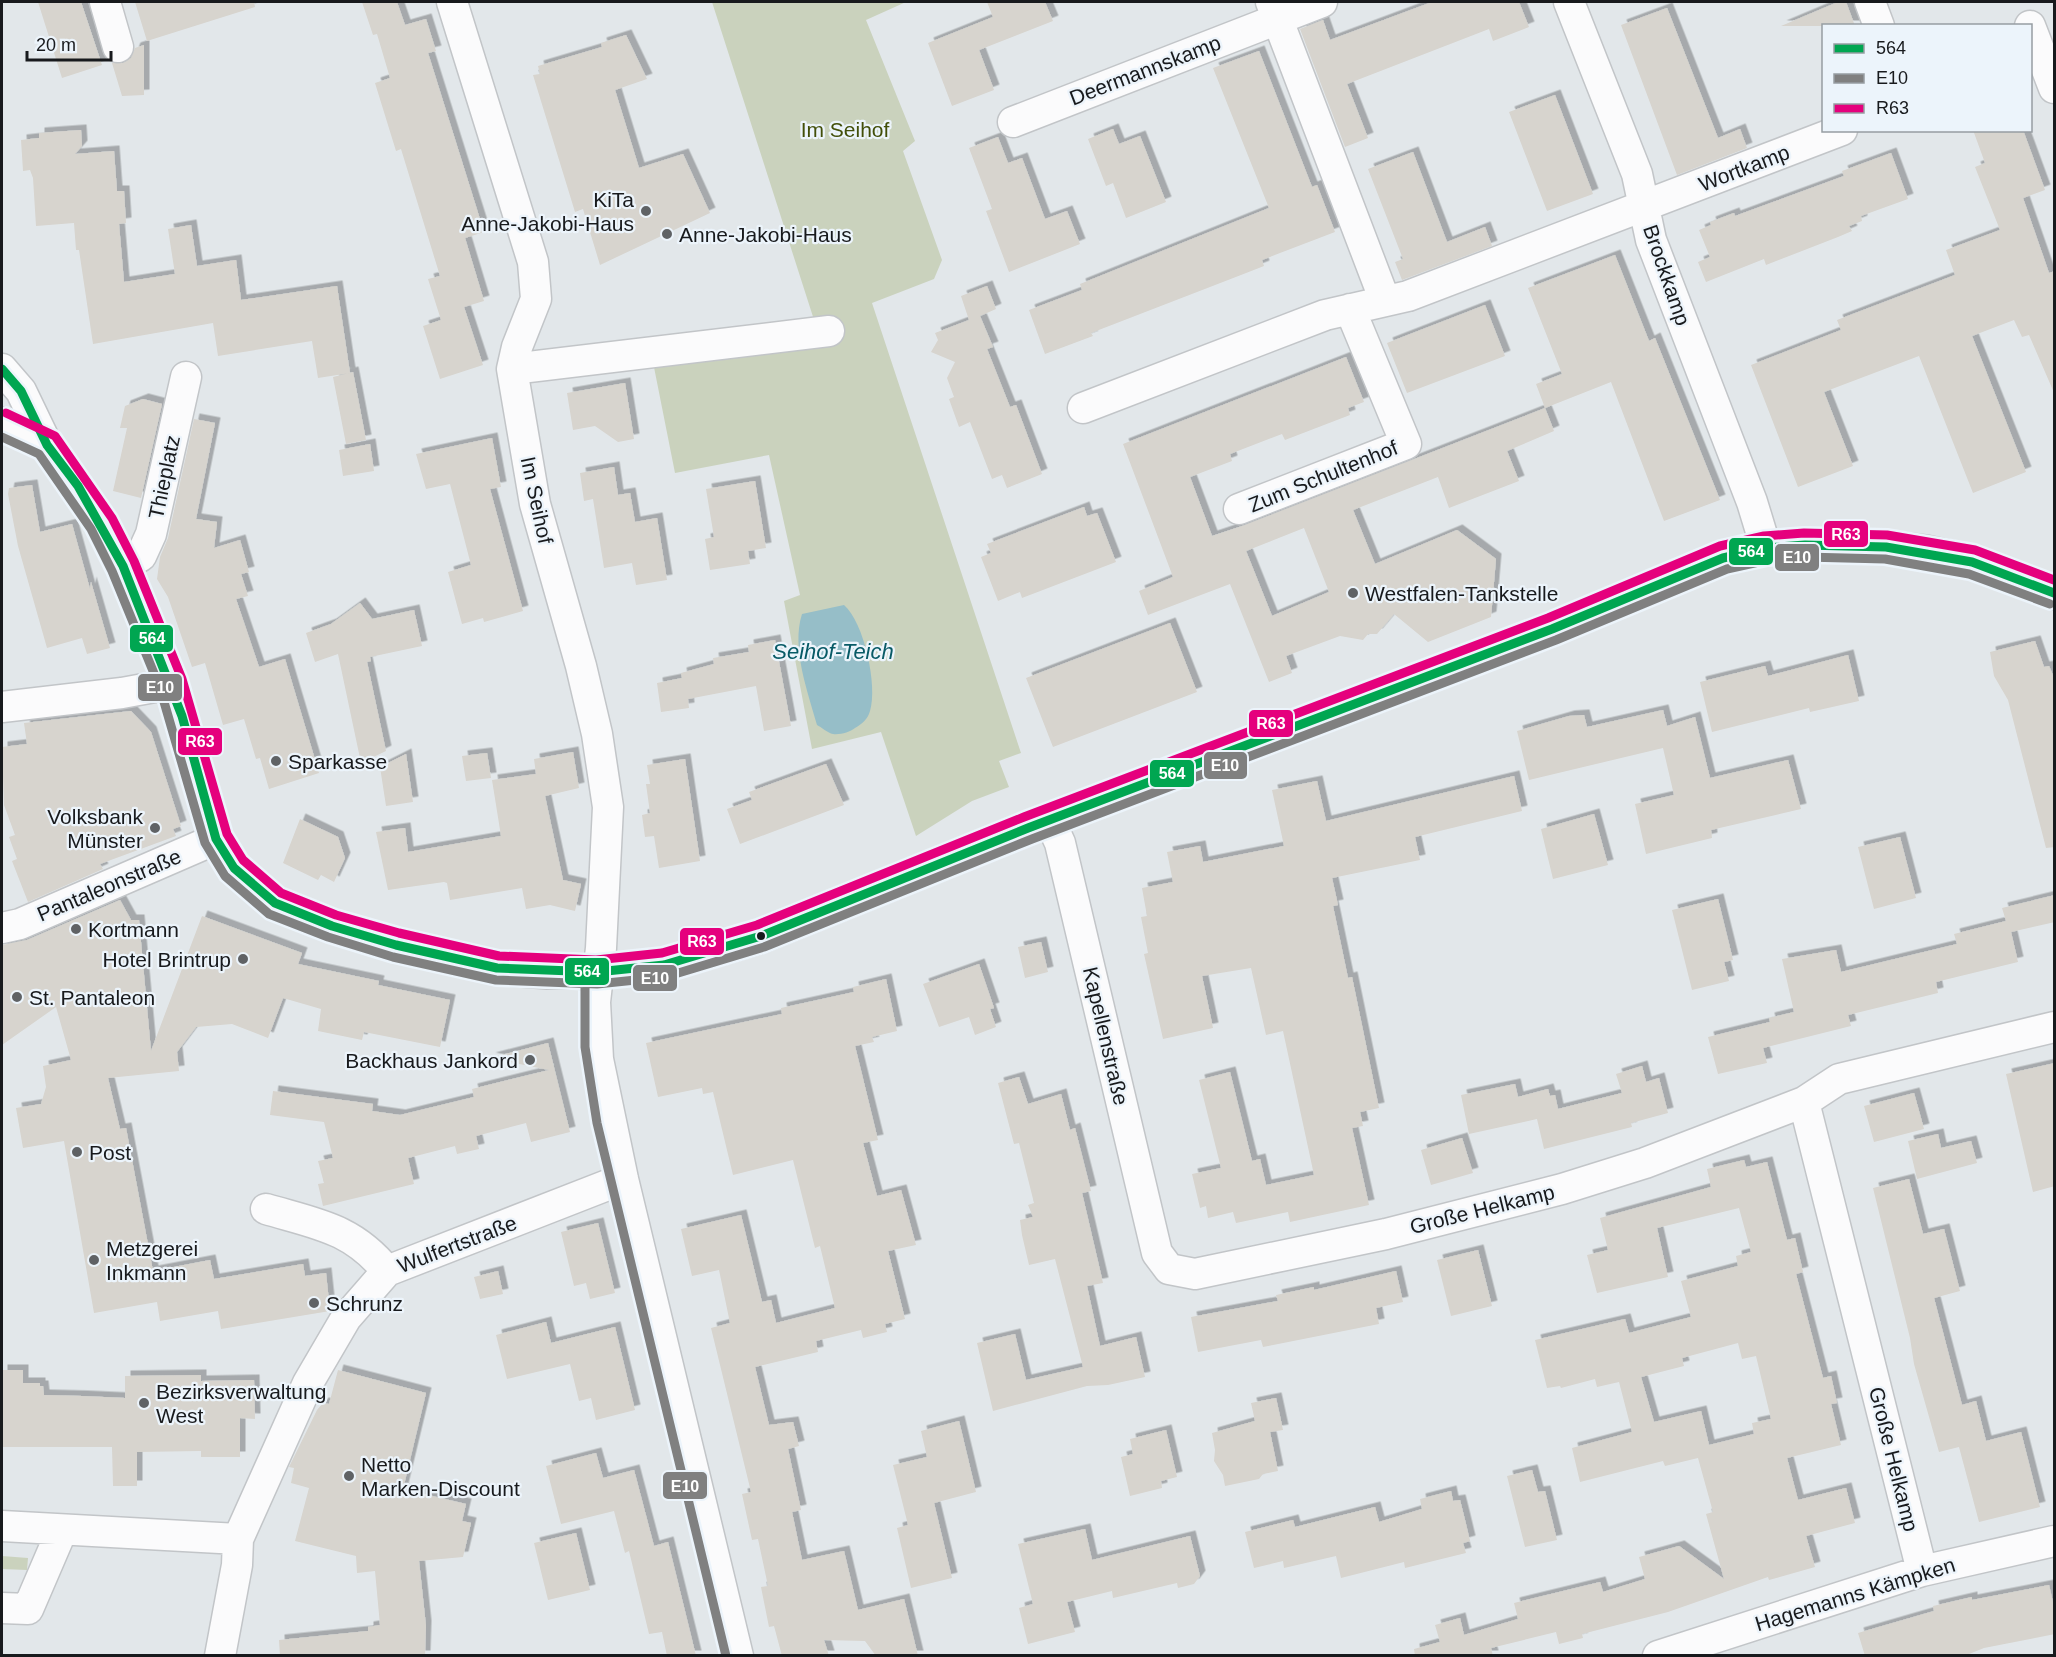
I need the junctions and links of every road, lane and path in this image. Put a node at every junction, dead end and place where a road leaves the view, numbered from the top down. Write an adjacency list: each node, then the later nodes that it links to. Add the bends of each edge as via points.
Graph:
1 (105, 2): 11 (street)
2 (452, 2): 20 (street, Im Seihof, via 533,262 536,299)
3 (1322, 2): 7 (street, Deermannskamp)
4 (1569, 2): 15 (street, Brockkamp, via 1637,174)
5 (1870, 2): 8 (street)
6 (2021, 2): 9 (street)
7 (1274, 10): 13 (street, Deermannskamp); 16 (street)
8 (1878, 24)
9 (2029, 24)
10 (2032, 31): 12 (street)
11 (118, 47)
12 (2055, 88)
13 (1013, 122)
14 (1837, 132): 15 (street, Wortkamp)
15 (1645, 206): 16 (street, via 1408,296); 26 (street, Brockkamp, via 1651,240 1752,502)
16 (1385, 301): 17 (street)
17 (1350, 309): 22 (street, via 1325,315); 25 (street, Zum Schultenhof, via 1406,444)
18 (829, 331): 20 (street)
19 (2, 369): 24 (street, via 21,391)
20 (512, 369): 34 (street, Im Seihof, via 535,504 581,666 608,807)
21 (186, 377): 27 (street, Thieplatz, via 152,534 141,556)
22 (1083, 408)
23 (2, 424): 24 (main road)
24 (47, 445): 27 (main road, via 101,523)
25 (1239, 509)
26 (1766, 549): 28 (main road, via 1844,545 1926,552 1972,562); 31 (main road, via 1723,558 1678,574 1552,629)
27 (123, 566): 29 (main road)
28 (2055, 593)
29 (171, 684): 30 (street); 32 (main road)
30 (2, 707)
31 (1050, 821): 34 (main road, via 761,936 664,965); 39 (street, Kapellenstraße, via 1060,843)
32 (216, 839): 33 (street, Pantaleonstraße, via 20,924); 34 (main road, via 234,868 274,903 332,926 497,968)
33 (2, 928)
34 (597, 972): 37 (street, Im Seihof, via 598,1059)
35 (2055, 1027): 36 (street, Große Helkamp, via 1839,1079)
36 (1804, 1102): 39 (street, Große Helkamp, via 1645,1163 1496,1207 1386,1234 1195,1274 1169,1269); 45 (street, Große Helkamp)
37 (623, 1179): 40 (street, Wulfertstraße); 48 (street, Im Seihof)
38 (266, 1209): 40 (street, via 345,1234 370,1251)
39 (1157, 1252)
40 (387, 1271): 43 (street, Wulfertstraße, via 346,1318 308,1383)
41 (2, 1526): 42 (street)
42 (62, 1530): 43 (street); 46 (street, via 28,1608)
43 (238, 1539): 47 (street, Wulfertstraße)
44 (2055, 1541): 45 (street, Hagemanns Kämpken)
45 (1922, 1571): 49 (street, Hagemanns Kämpken)
46 (2, 1608)
47 (220, 1656)
48 (738, 1656)
49 (1658, 1656)

